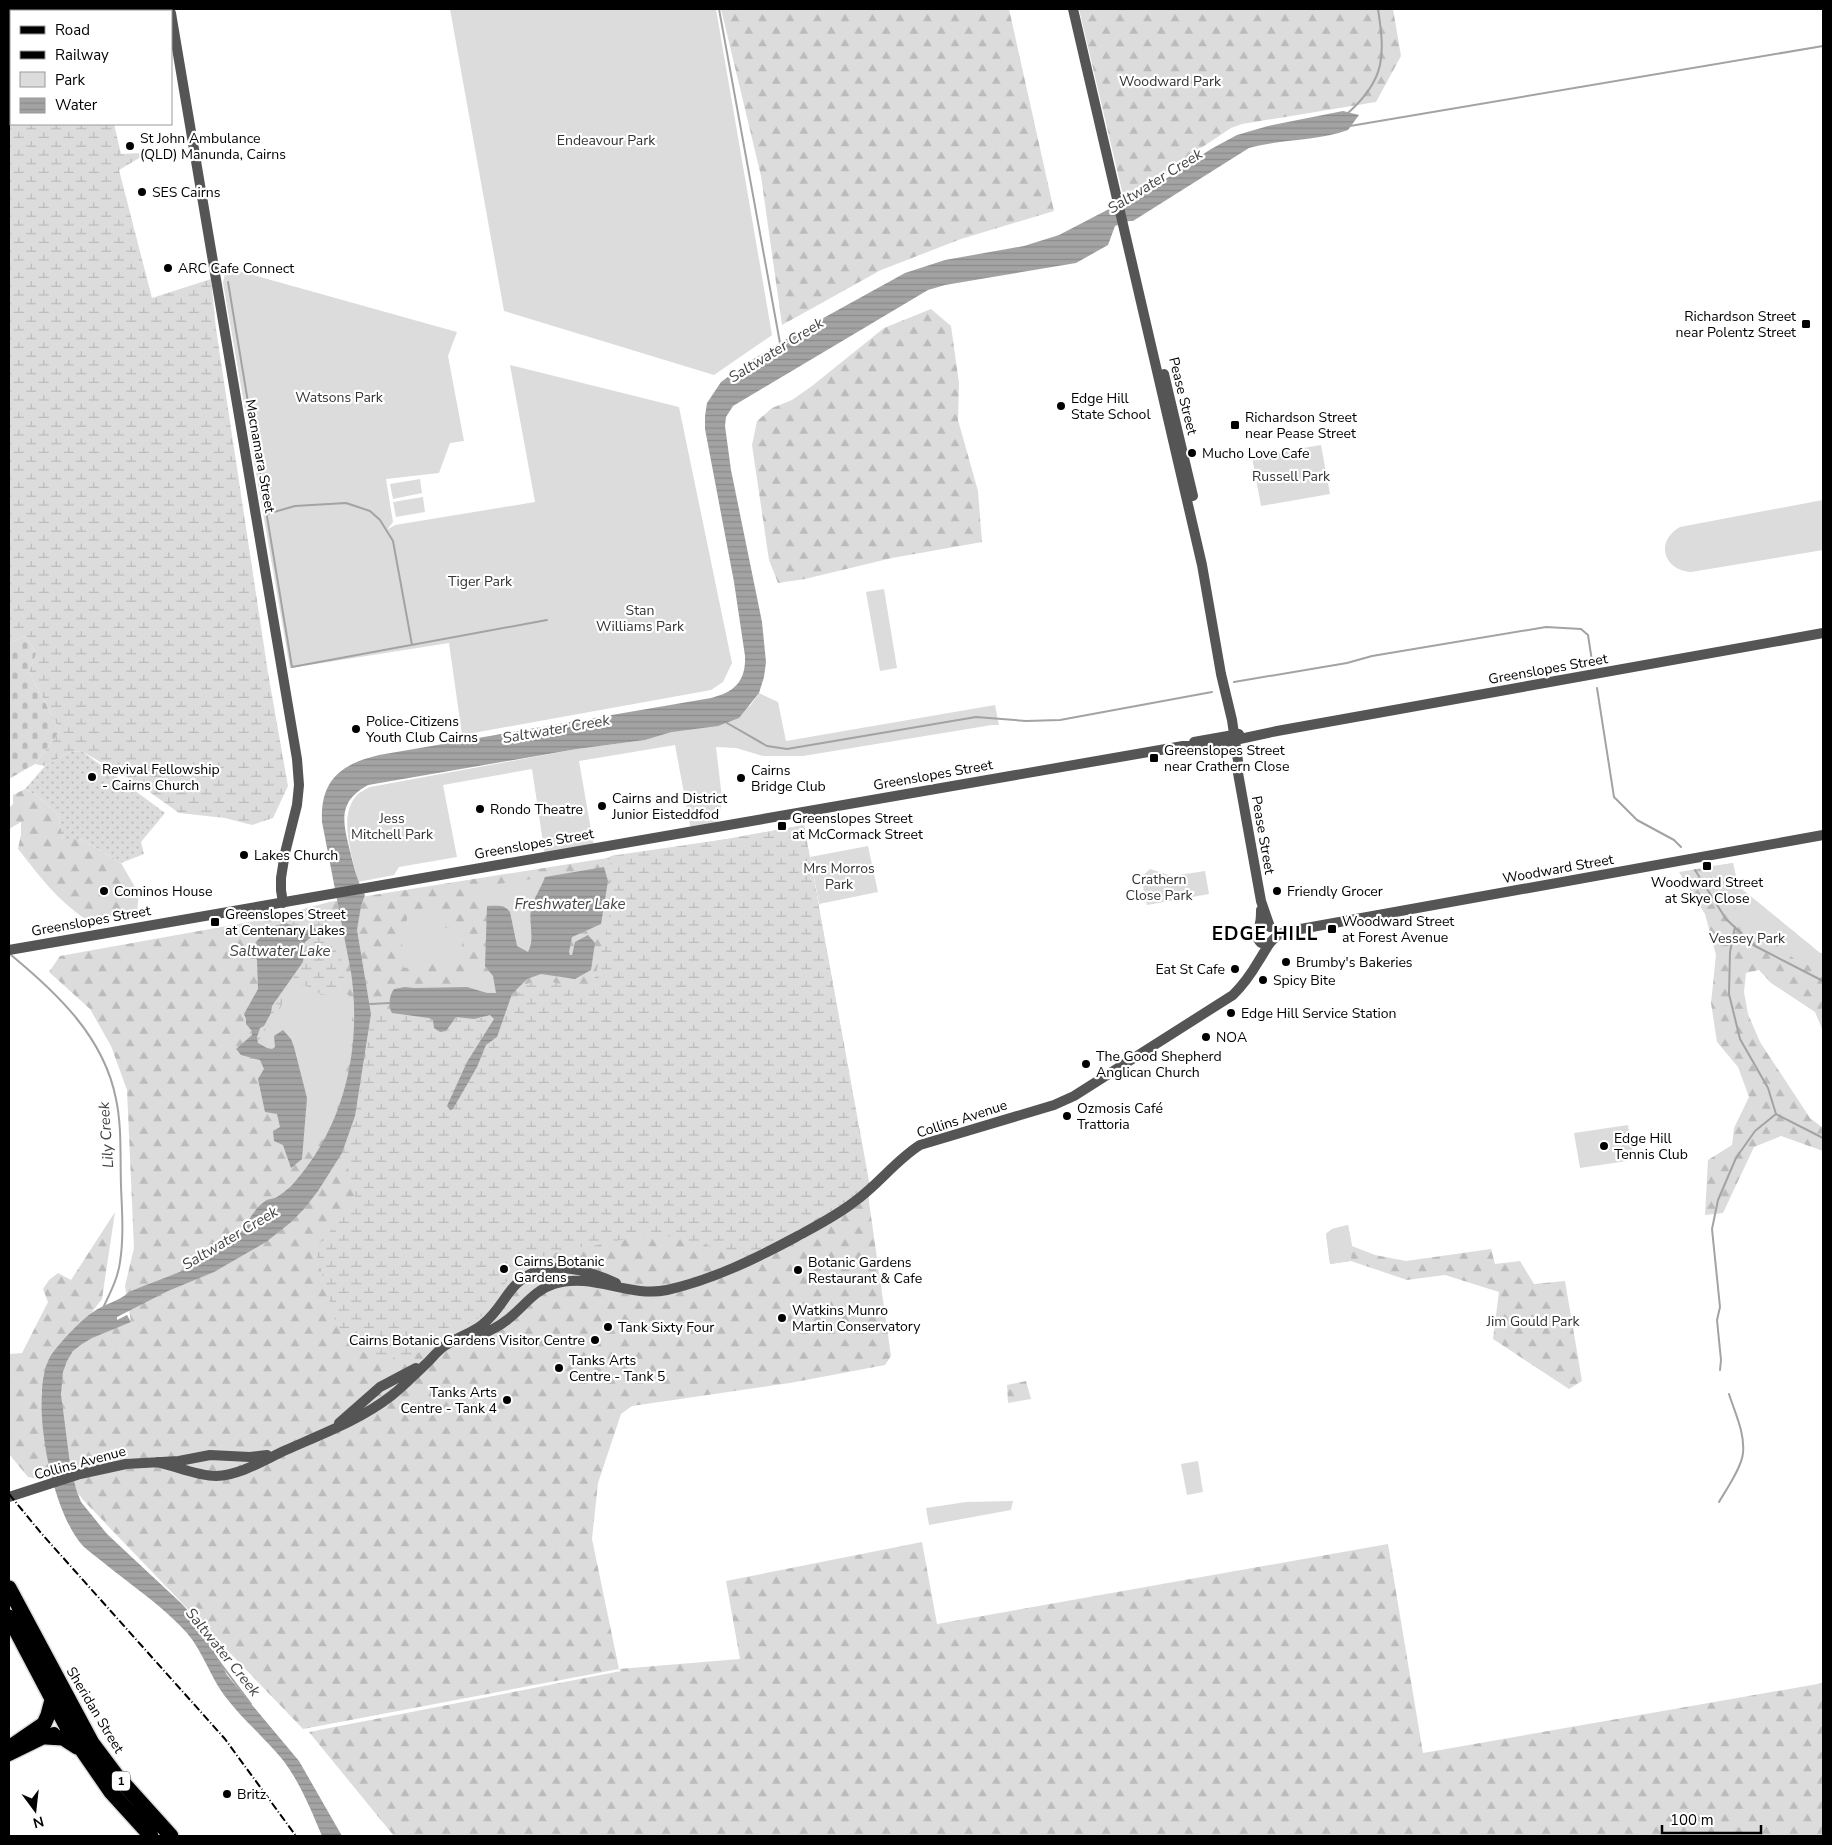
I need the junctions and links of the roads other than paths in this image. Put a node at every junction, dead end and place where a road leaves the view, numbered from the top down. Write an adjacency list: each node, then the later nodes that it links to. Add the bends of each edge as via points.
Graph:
1 (1073, 9): 4 (street, Pease Street, via 1126,236 1156,341 1194,499)
2 (172, 17): 6 (street, Macnamara Street, via 297,759 299,796 283,867 280,889)
3 (1823, 633): 4 (street, Greenslopes Street)
4 (1231, 738): 6 (street, Greenslopes Street, via 1193,742); 7 (street, Pease Street, via 1233,762 1238,773)
5 (1823, 835): 8 (street, Woodward Street)
6 (283, 902): 11 (street, Greenslopes Street)
7 (1267, 927): 8 (street, Woodward Street); 9 (street, via 1256,935); 10 (street, via 1274,933)
8 (1298, 929): 10 (street, Woodward Street, via 1280,934)
9 (1258, 941): 10 (street, via 1263,944); 12 (street)
10 (1271, 941): 12 (street, Collins Avenue)
11 (12, 949)
12 (1259, 961): 13 (street, Collins Avenue, via 1233,995 1074,1096 1054,1105 920,1145 854,1202 755,1259 671,1289 648,1292 634,1291 602,1276)
13 (585, 1276): 14 (street, Collins Avenue, via 542,1288 498,1326 471,1338); 14 (street, Collins Avenue, via 556,1268 527,1275 513,1286 484,1324)
14 (451, 1342): 15 (street, Collins Avenue, via 430,1360 376,1390 330,1430)
15 (282, 1452): 17 (street, Collins Avenue); 19 (street, Collins Avenue)
16 (207, 1456): 17 (street, Collins Avenue); 18 (street, Collins Avenue); 20 (street, via 201,1465)
17 (240, 1457): 19 (street, via 246,1464)
18 (157, 1462): 20 (street, Collins Avenue); 21 (street, Collins Avenue, via 126,1464 80,1474)
19 (244, 1470): 20 (street, Collins Avenue)
20 (205, 1475)
21 (9, 1497)
22 (9, 1588): 25 (highway, Sheridan Street / 1)
23 (9, 1617): 24 (highway, Sheridan Street / 1)
24 (52, 1700): 25 (highway, Sheridan Street / 1); 27 (highway, via 44,1724)
25 (71, 1720): 26 (main road); 27 (main road); 28 (highway, Sheridan Street / 1); 31 (highway, Sheridan Street / 1)
26 (46, 1737): 28 (highway, via 63,1738); 29 (main road)
27 (9, 1749)
28 (81, 1749): 30 (highway, Sheridan Street / 1, via 111,1792)
29 (9, 1755)
30 (152, 1836)
31 (170, 1836)

